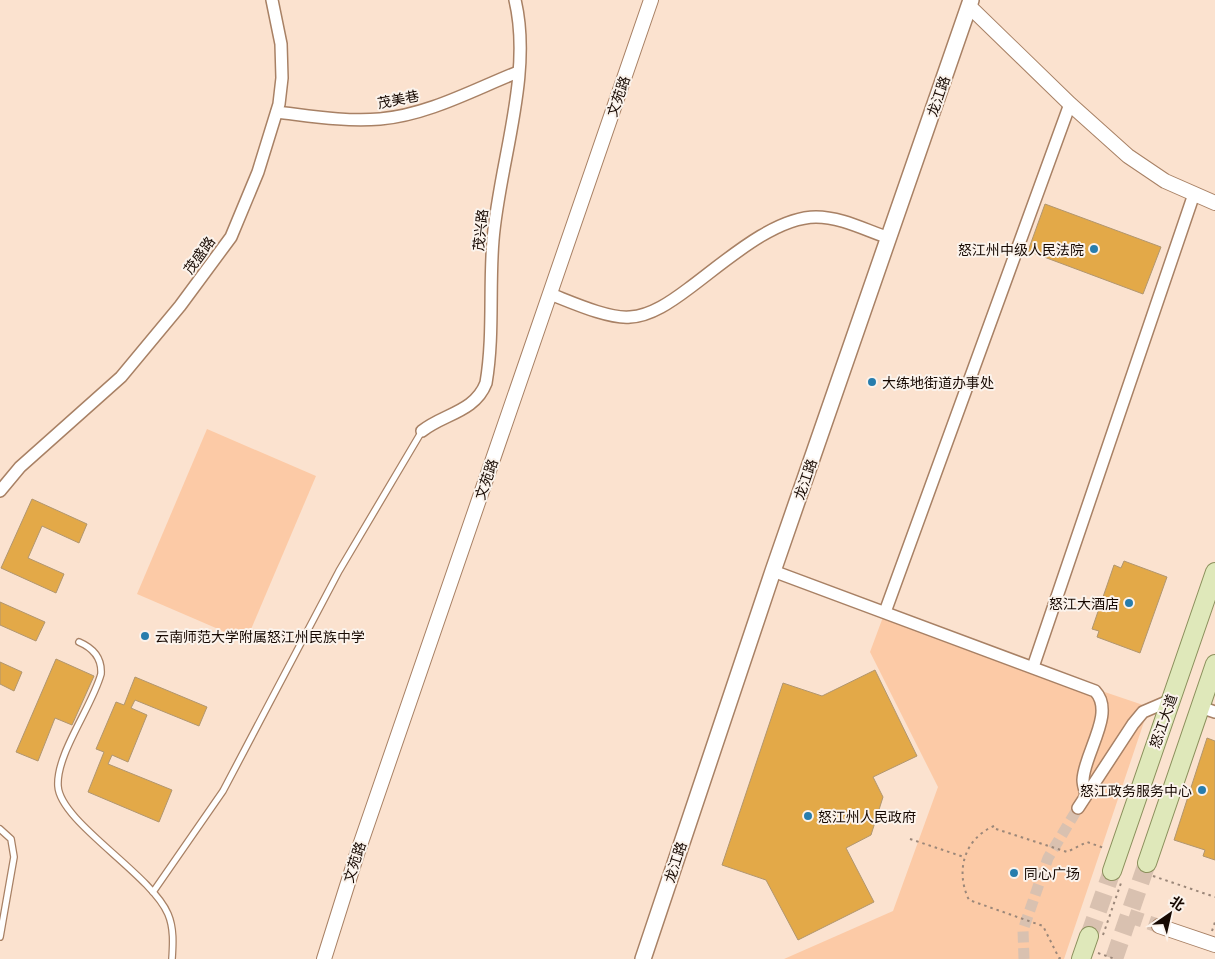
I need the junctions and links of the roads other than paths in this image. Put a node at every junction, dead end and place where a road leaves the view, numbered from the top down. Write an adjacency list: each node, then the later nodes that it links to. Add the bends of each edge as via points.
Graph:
1 (272, 0): 7 (street, 茂盛路, via 281,44 282,78)
2 (515, 0): 5 (street, 茂兴路, via 520,40)
3 (651, 0): 11 (street, 文苑路)
4 (968, 3): 6 (street); 10 (main road, 龙江路)
5 (518, 72): 7 (street, 茂美巷, via 428,108 381,119 327,118); 12 (street, 茂兴路, via 493,240 486,384 471,404)
6 (1070, 104): 8 (street, via 1141,167); 16 (street)
7 (277, 112): 13 (street, 茂盛路, via 243,211 231,237 211,265 122,377 20,467)
8 (1194, 194): 9 (street); 19 (street)
9 (1215, 203)
10 (888, 238): 11 (street, via 838,220 796,219 743,248 675,299 646,314 630,318); 14 (main road, 龙江路)
11 (550, 294): 33 (street, 文苑路, via 356,854)
12 (422, 431): 27 (lane, via 339,570 223,791)
13 (0, 492)
14 (773, 571): 16 (street); 34 (main road, 龙江路)
15 (1215, 572): 20 (main road, 怒江大道)
16 (885, 612): 19 (street)
17 (79, 642): 27 (lane, via 96,655 101,674 62,764 59,792 74,816)
18 (1215, 664): 21 (main road)
19 (1033, 667): 22 (street, via 1084,686 1101,698 1102,718 1084,769 1082,782)
20 (1171, 700): 22 (street, via 1143,712); 26 (main road, 怒江大道)
21 (1208, 709): 25 (main road)
22 (1086, 795): 23 (street)
23 (1078, 808)
24 (0, 829): 30 (lane, via 11,839 14,857)
25 (1147, 863)
26 (1112, 871)
27 (153, 892): 32 (lane, via 169,915)
28 (1159, 926): 31 (street)
29 (1089, 936): 35 (main road)
30 (0, 937)
31 (1215, 945)
32 (172, 959)
33 (324, 959)
34 (643, 959)
35 (1081, 959)

